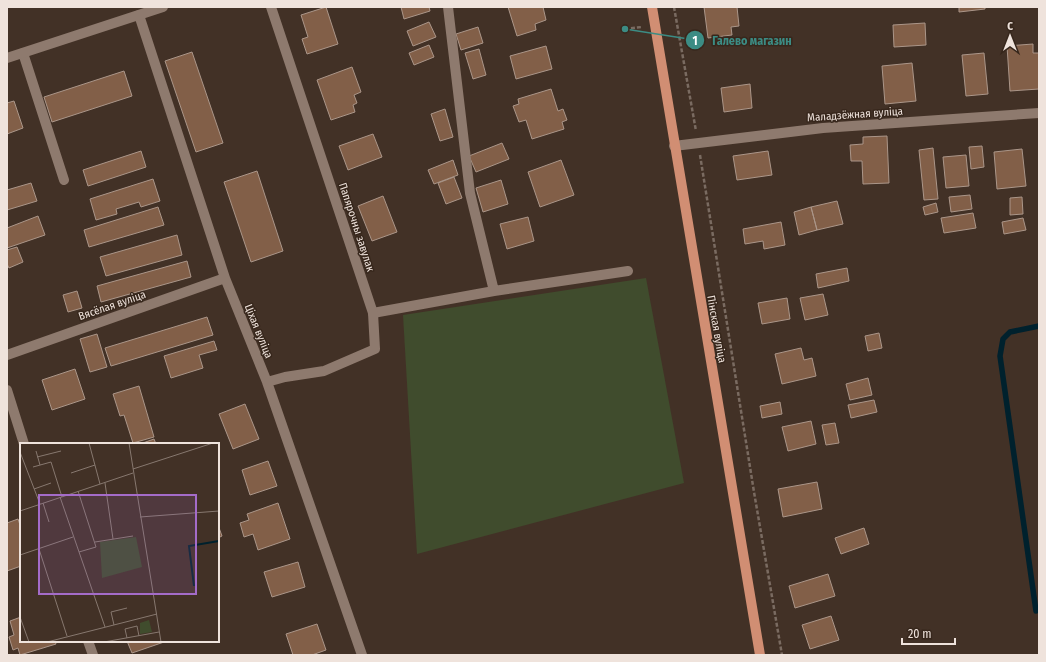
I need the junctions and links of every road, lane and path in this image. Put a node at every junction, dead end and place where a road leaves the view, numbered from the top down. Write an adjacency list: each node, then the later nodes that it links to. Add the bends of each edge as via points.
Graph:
1 (163, 7): 6 (street)
2 (271, 7): 17 (street, Папярочны завулак)
3 (448, 7): 16 (street, via 470,193)
4 (652, 7): 12 (main road, Пінская вуліца)
5 (674, 7): 11 (path)
6 (149, 9): 7 (street)
7 (140, 15): 8 (street); 15 (street, Ціхая вуліца)
8 (23, 53): 9 (street); 13 (street)
9 (7, 58)
10 (1039, 113): 11 (street, Маладзёжная вуліца, via 823,128)
11 (698, 143): 12 (street, Маладзёжная вуліца); 26 (path)
12 (674, 146): 25 (main road, Пінская вуліца)
13 (64, 180)
14 (628, 271): 16 (street)
15 (225, 278): 18 (street, Вясёлая вуліца); 19 (street, Ціхая вуліца)
16 (494, 291): 17 (street)
17 (373, 313): 19 (street, Папярочны завулак, via 376,349 324,371)
18 (7, 355)
19 (267, 382): 24 (street, Ціхая вуліца)
20 (7, 390): 21 (street)
21 (24, 443)
22 (88, 642): 23 (street)
23 (93, 655)
24 (362, 655)
25 (760, 655)
26 (782, 655)

